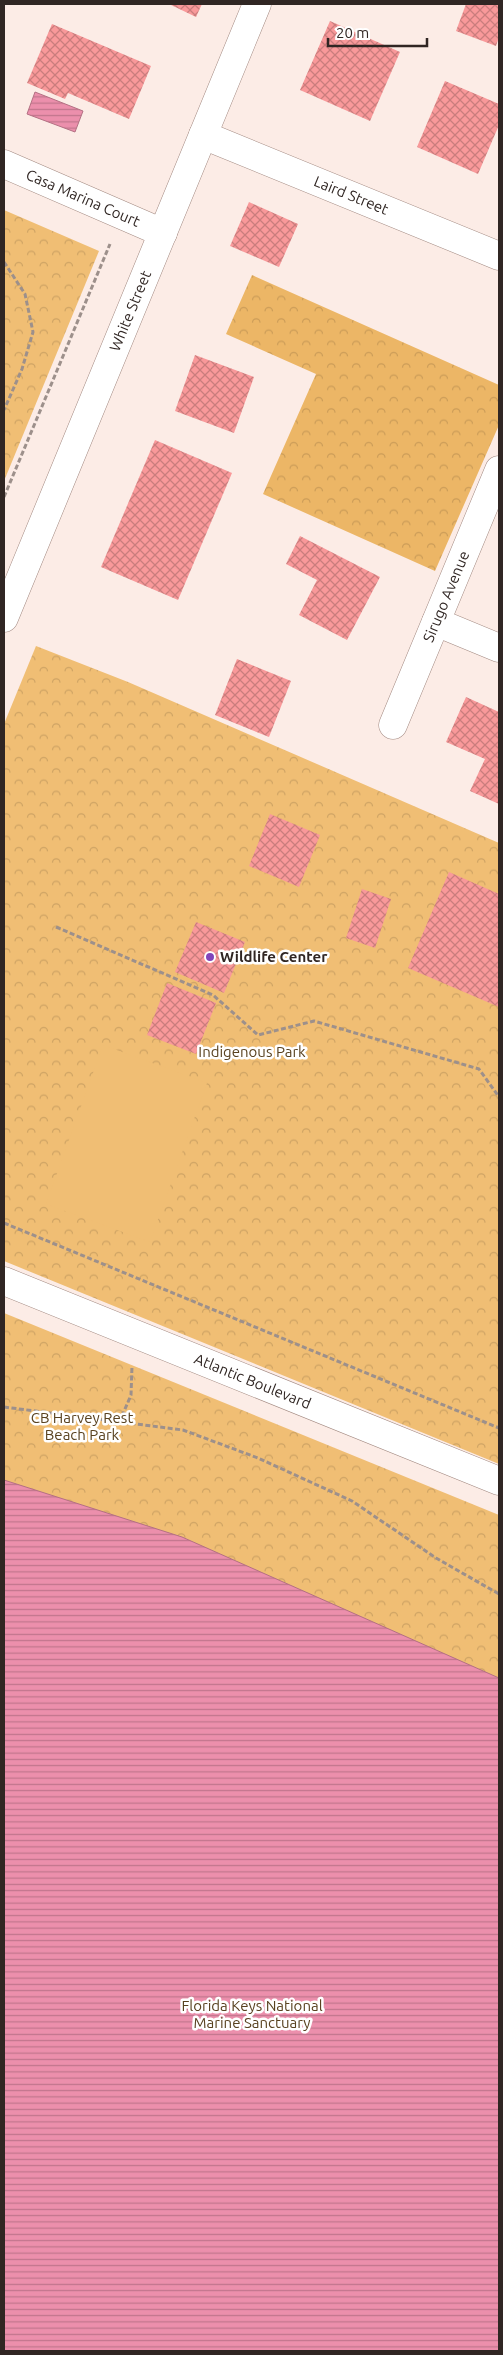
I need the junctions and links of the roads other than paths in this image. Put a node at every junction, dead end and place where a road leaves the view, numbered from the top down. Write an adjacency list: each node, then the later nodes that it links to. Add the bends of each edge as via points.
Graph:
1 (257, 4): 2 (street, White Street)
2 (203, 135): 4 (street, White Street); 5 (street, Laird Street)
3 (4, 164): 4 (street, Casa Marina Court)
4 (163, 233): 7 (street, White Street)
5 (499, 256)
6 (499, 470): 8 (street, Sirugo Avenue)
7 (4, 618)
8 (436, 622): 9 (street); 10 (street, Sirugo Avenue)
9 (499, 648)
10 (393, 725)
11 (4, 1281): 12 (street, Atlantic Boulevard)
12 (499, 1481)

